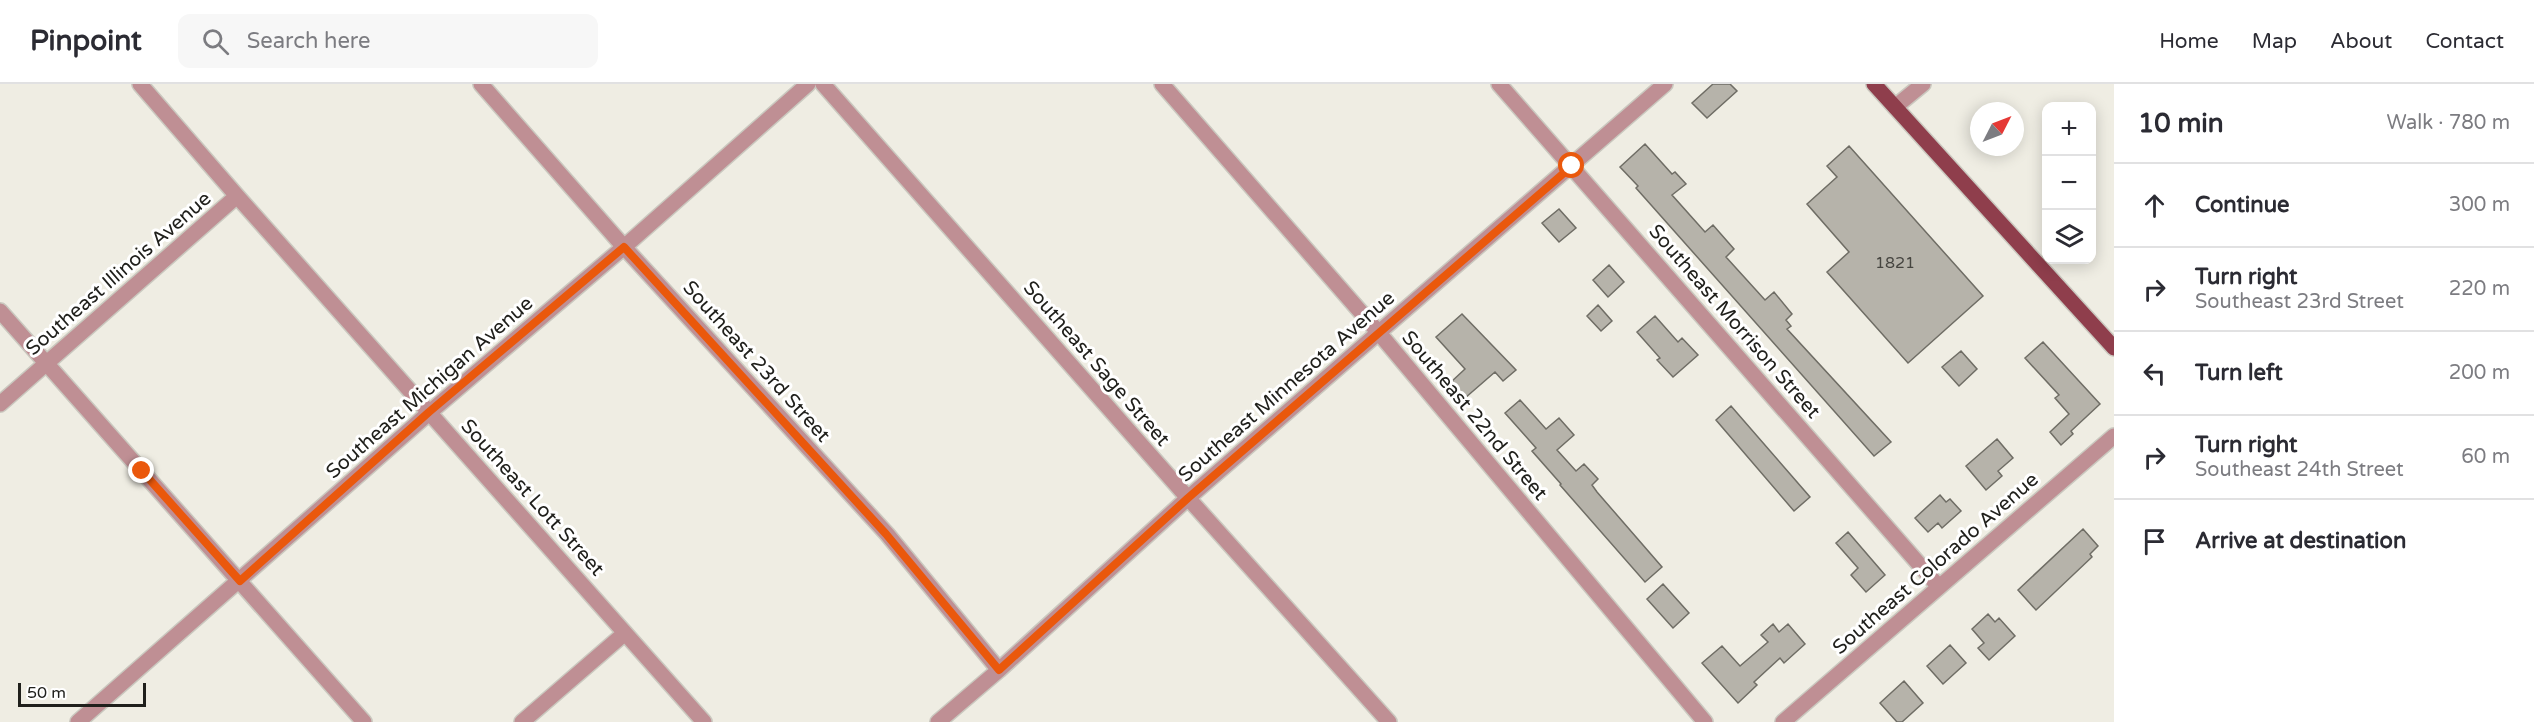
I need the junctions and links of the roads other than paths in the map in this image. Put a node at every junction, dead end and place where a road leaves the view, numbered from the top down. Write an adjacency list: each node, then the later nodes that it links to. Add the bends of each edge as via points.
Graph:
1 (140, 84): 12 (street, Southeast Lott Street)
2 (481, 84): 13 (street, Southeast 23rd Street)
3 (807, 84): 13 (street, Southeast Michigan Avenue)
4 (824, 84): 21 (street, Southeast Sage Street)
5 (1162, 84): 15 (street, Southeast 22nd Street)
6 (1499, 84): 11 (street, Southeast Morrison Street)
7 (1665, 84): 11 (street, Southeast Minnesota Avenue)
8 (1874, 84): 10 (main road)
9 (1923, 84): 10 (street)
10 (1895, 107): 16 (main road)
11 (1572, 166): 15 (street, Southeast Minnesota Avenue); 23 (street, Southeast Morrison Street)
12 (237, 196): 17 (street, Southeast Illinois Avenue); 19 (street, Southeast Lott Street)
13 (624, 247): 19 (street, Southeast Michigan Avenue); 25 (street, Southeast 23rd Street, via 886,534)
14 (0, 311): 17 (street)
15 (1378, 333): 21 (street, Southeast Minnesota Avenue); 32 (street, Southeast 22nd Street)
16 (2114, 348)
17 (46, 364): 18 (street, Southeast Illinois Avenue); 22 (street)
18 (0, 404)
19 (429, 412): 22 (street, Southeast Michigan Avenue); 24 (street, Southeast Lott Street)
20 (2114, 436): 23 (street, Southeast Colorado Avenue)
21 (1188, 498): 25 (street, Southeast Minnesota Avenue); 31 (street, Southeast Sage Street)
22 (240, 581): 26 (street, Southeast Michigan Avenue); 27 (street)
23 (1939, 586): 33 (street, Southeast Colorado Avenue)
24 (625, 633): 28 (street); 29 (street, Southeast Lott Street)
25 (999, 670): 30 (street, Southeast Minnesota Avenue)
26 (78, 722)
27 (364, 722)
28 (522, 722)
29 (704, 722)
30 (938, 722)
31 (1389, 722)
32 (1705, 722)
33 (1783, 722)

